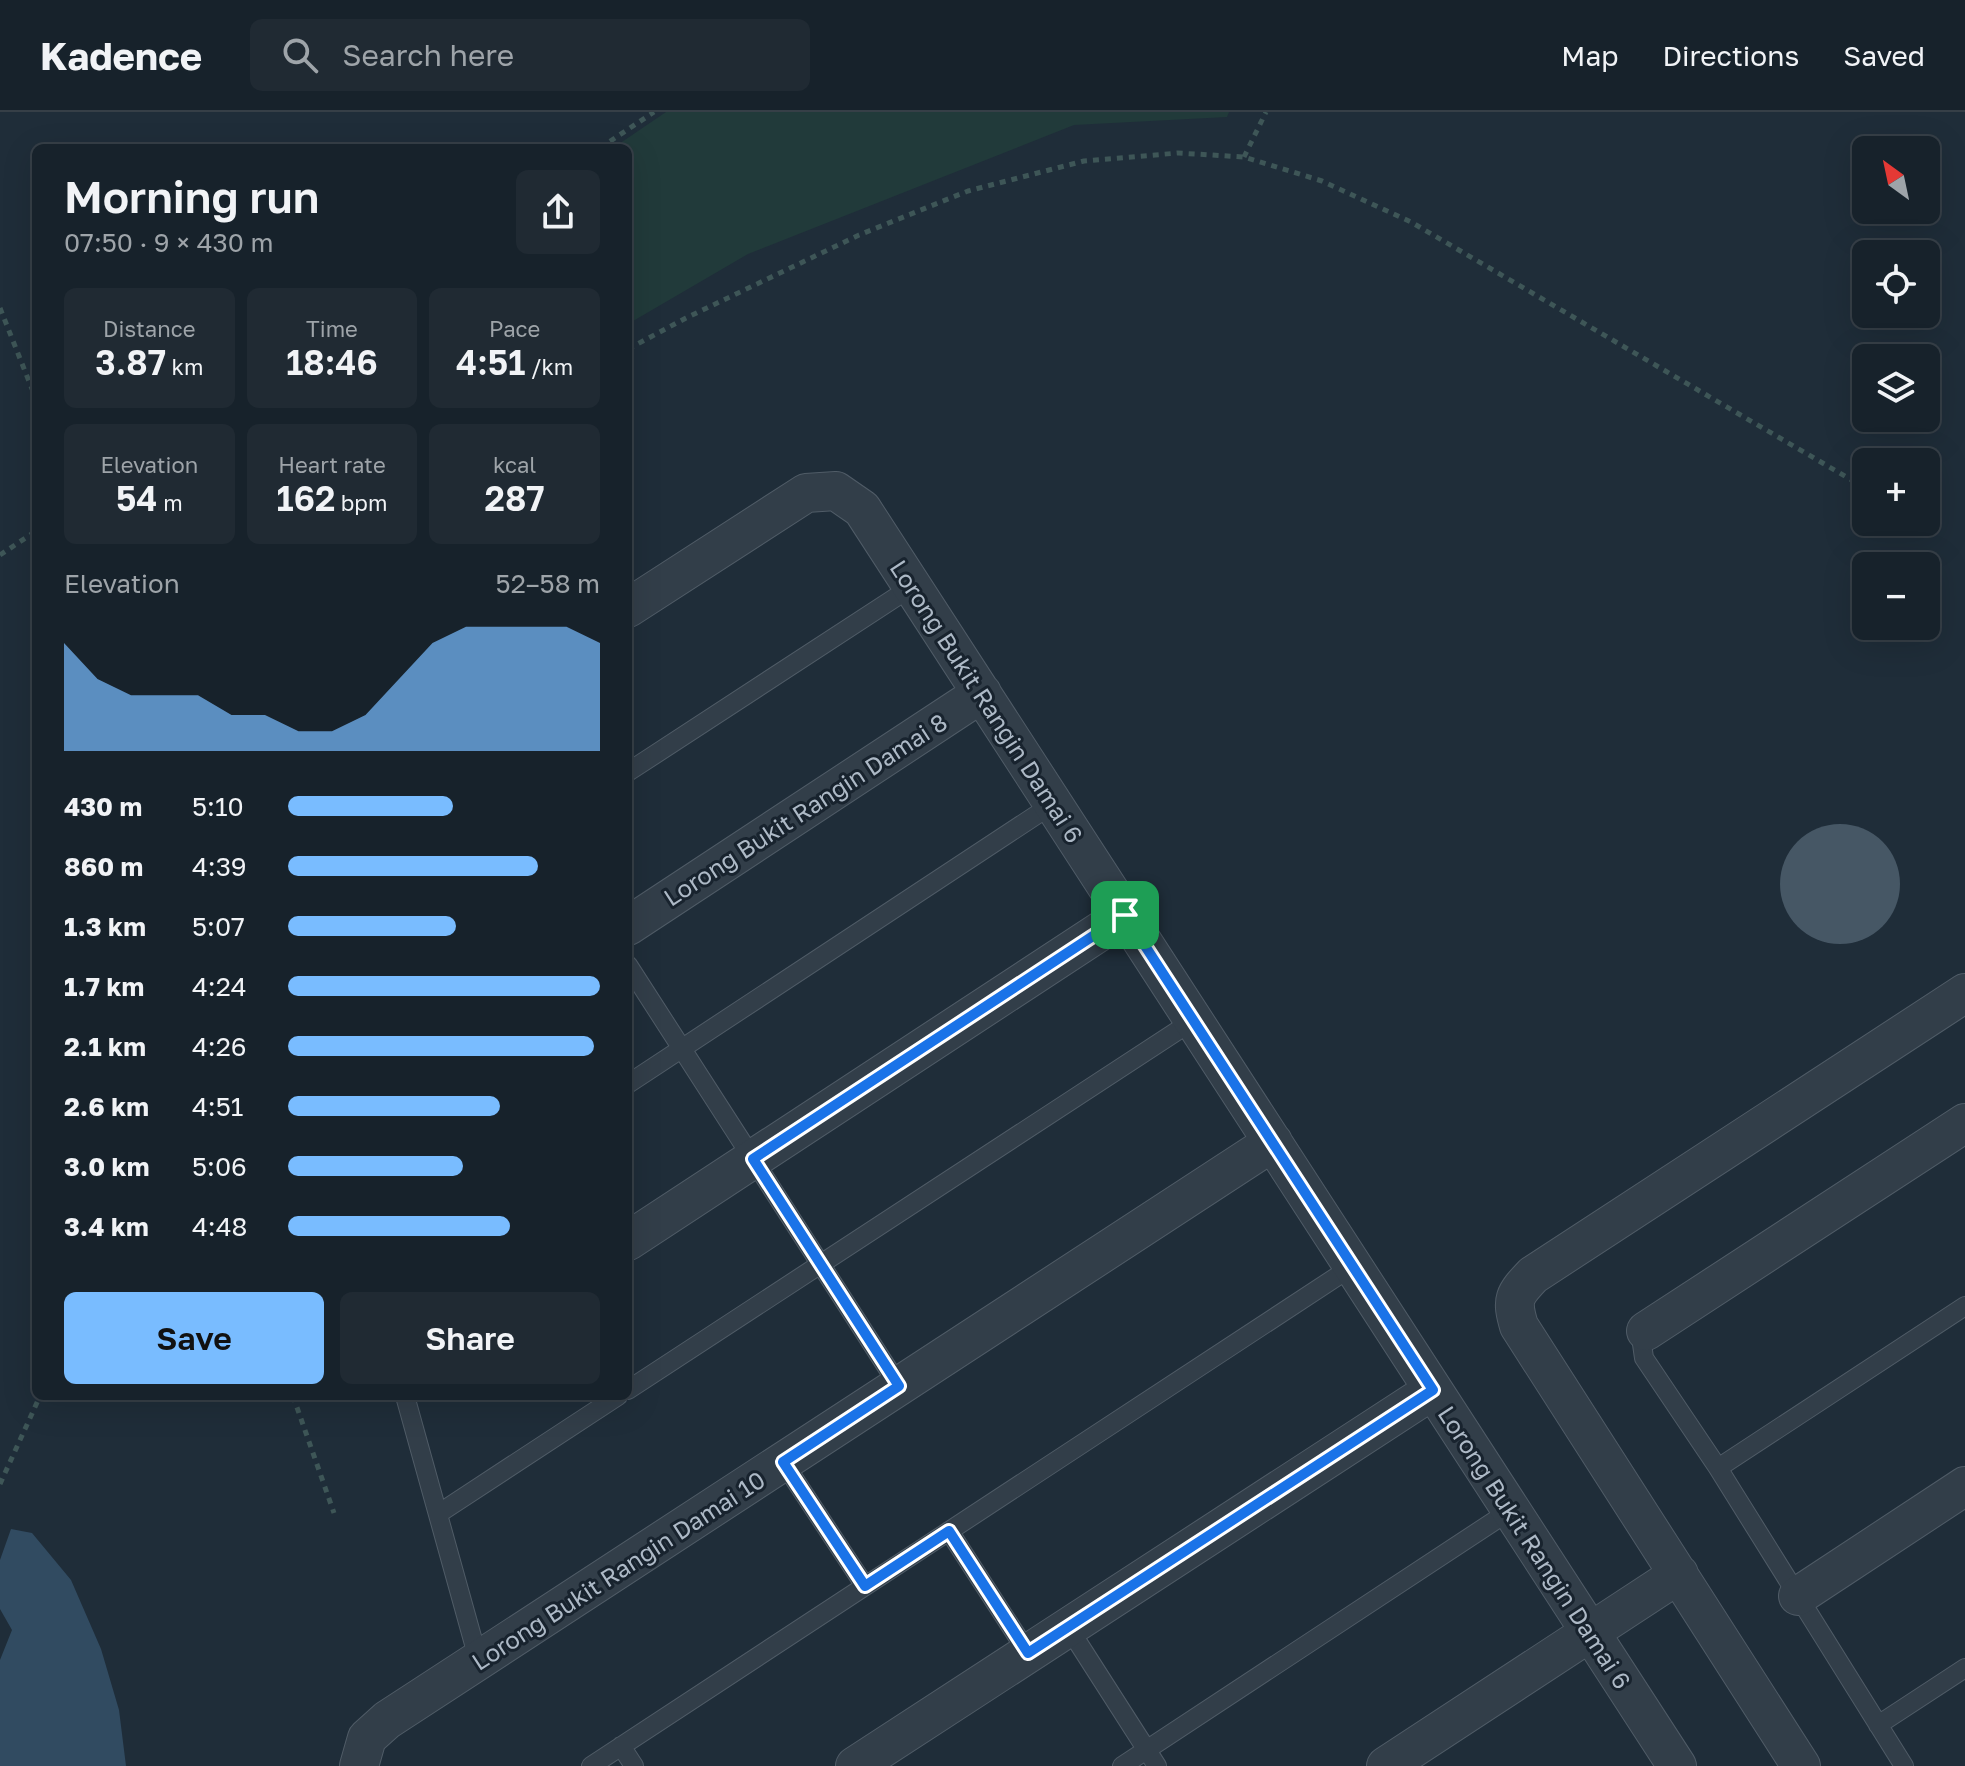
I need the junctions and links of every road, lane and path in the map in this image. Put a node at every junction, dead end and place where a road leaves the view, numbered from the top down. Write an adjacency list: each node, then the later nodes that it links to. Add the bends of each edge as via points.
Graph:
1 (654, 112): 3 (path)
2 (1266, 112): 4 (path)
3 (606, 144)
4 (1244, 157): 6 (path, via 1178,153 1084,161 968,191 859,235); 8 (path, via 1322,181 1411,222)
5 (0, 308): 7 (path)
6 (632, 347)
7 (32, 389)
8 (1852, 480)
9 (32, 534): 10 (path)
10 (0, 555)
11 (913, 586): 12 (street, Lorong Bukit Rangin Damai 6, via 862,509 836,491 806,493); 13 (street, Lorong Bukit Rangin Damai 6); 14 (lane)
12 (632, 605)
13 (982, 693): 15 (street, Lorong Bukit Rangin Damai 6); 17 (street, Lorong Bukit Rangin Damai 8)
14 (632, 769)
15 (1053, 804): 16 (street, Lorong Bukit Rangin Damai 6); 21 (lane)
16 (1125, 915): 20 (street, Lorong Bukit Rangin Damai 6); 25 (street)
17 (632, 923)
18 (632, 971): 21 (lane)
19 (1965, 993): 46 (street, via 1533,1275 1516,1293 1519,1326)
20 (1194, 1020): 24 (street, Lorong Bukit Rangin Damai 6); 27 (lane)
21 (682, 1048): 22 (lane); 25 (lane)
22 (632, 1081)
23 (1965, 1123): 30 (street)
24 (1273, 1142): 28 (street, Lorong Bukit Rangin Damai 6); 31 (street, Lorong Bukit Rangin Damai 10)
25 (753, 1159): 26 (street); 27 (lane)
26 (632, 1238)
27 (821, 1263): 31 (lane); 32 (lane)
28 (1353, 1266): 33 (street, Lorong Bukit Rangin Damai 6); 45 (lane)
29 (1965, 1306): 39 (lane)
30 (1646, 1331): 39 (lane, via 1644,1358)
31 (899, 1386): 38 (street, Lorong Bukit Rangin Damai 10)
32 (632, 1387)
33 (1433, 1390): 42 (street, Lorong Bukit Rangin Damai 6); 49 (street)
34 (38, 1400): 40 (path)
35 (294, 1400): 43 (path)
36 (406, 1400): 44 (lane)
37 (612, 1400): 44 (lane)
38 (783, 1462): 47 (lane); 52 (street, Lorong Bukit Rangin Damai 10)
39 (1718, 1468): 48 (lane)
40 (0, 1484)
41 (1965, 1486): 48 (street)
42 (1511, 1510): 50 (street, Lorong Bukit Rangin Damai 6); 57 (lane)
43 (334, 1513)
44 (438, 1514): 52 (lane)
45 (949, 1531): 47 (lane); 51 (lane)
46 (1679, 1574): 50 (street); 64 (street)
47 (865, 1586): 55 (lane)
48 (1798, 1596): 54 (lane)
49 (1068, 1627): 51 (street); 57 (lane)
50 (1590, 1632): 58 (street, Lorong Bukit Rangin Damai 6); 63 (street)
51 (1028, 1653): 61 (street)
52 (479, 1662): 56 (street, Lorong Bukit Rangin Damai 10, via 387,1720)
53 (1965, 1668): 54 (lane)
54 (1878, 1725): 65 (lane)
55 (621, 1746): 59 (lane); 60 (lane)
56 (363, 1752)
57 (1152, 1758): 62 (lane)
58 (1666, 1762)
59 (591, 1766)
60 (634, 1766)
61 (855, 1766)
62 (1122, 1766)
63 (1386, 1766)
64 (1801, 1766)
65 (1904, 1766)

